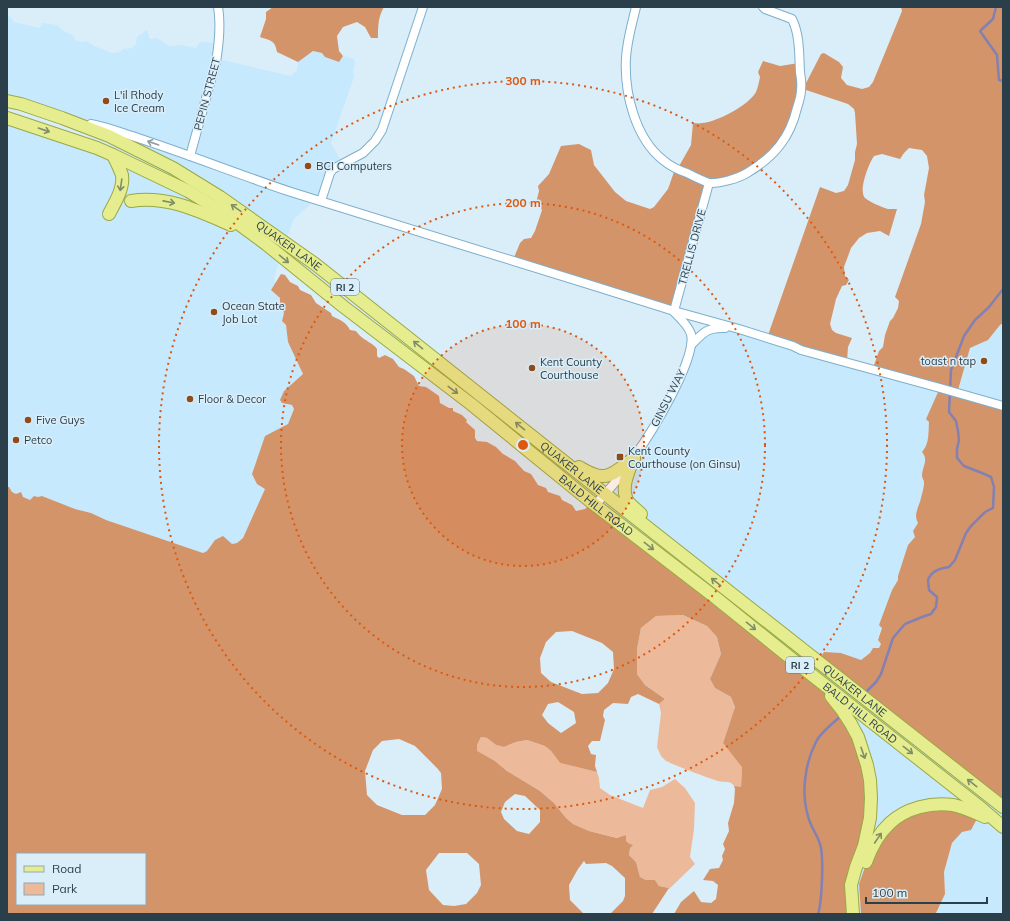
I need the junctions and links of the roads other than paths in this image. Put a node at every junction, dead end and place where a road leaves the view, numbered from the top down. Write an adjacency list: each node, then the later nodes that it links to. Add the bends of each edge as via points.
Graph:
1 (218, 7): 10 (street, PEPIN STREET, via 219,47)
2 (423, 7): 12 (street, via 382,130 363,153 333,169)
3 (636, 7): 11 (street, via 626,59 629,93 637,121 647,143 664,161)
4 (763, 7): 11 (street, via 792,19 796,26 802,92 796,114 780,147 762,164 742,176)
5 (7, 101): 6 (main road, QUAKER LANE / RI 2)
6 (21, 104): 7 (main road, QUAKER LANE / RI 2); 8 (main road)
7 (62, 118): 10 (street, QUAKER LANE, one-way to 7, via 98,125); 20 (main road, QUAKER LANE / RI 2, one-way to 7, via 316,264 220,197 173,168 109,136)
8 (11, 119): 9 (main road, RI 2, one-way to 9)
9 (113, 155): 14 (main road, one-way to 14, via 122,176 122,185); 15 (main road, BALD HILL ROAD / RI 2, via 188,191)
10 (190, 156): 12 (street, QUAKER LANE)
11 (709, 183): 16 (street, TRELLIS DRIVE)
12 (321, 201): 16 (street, QUAKER LANE)
13 (131, 202): 15 (main road, one-way to 15, via 170,202)
14 (109, 214)
15 (254, 235): 23 (main road, BALD HILL ROAD / RI 2, one-way to 23)
16 (674, 311): 17 (street, QUAKER LANE); 18 (street, GINSU WAY, via 689,329)
17 (734, 328): 18 (street, via 709,330); 19 (street, QUAKER LANE, via 801,350)
18 (691, 345): 21 (street, GINSU WAY, via 673,394)
19 (1003, 406)
20 (546, 448): 21 (main road, via 592,474 603,477); 22 (main road, QUAKER LANE / RI 2)
21 (634, 458): 22 (street, GINSU WAY); 24 (main road, via 626,482 625,493 628,502)
22 (605, 494): 23 (street, GINSU WAY); 24 (main road, QUAKER LANE / RI 2)
23 (596, 505): 25 (main road, BALD HILL ROAD / RI 2, one-way to 25)
24 (695, 566): 26 (main road, QUAKER LANE / RI 2, one-way to 24)
25 (803, 668): 27 (main road, BALD HILL ROAD / RI 2, one-way to 27, via 982,808); 28 (main road, one-way to 28, via 844,714 858,737 867,765 871,798 870,818 851,885)
26 (1003, 807)
27 (1000, 825): 29 (main road, one-way to 27, via 858,886 871,849 890,823 900,816 925,806 953,805)
28 (853, 914)
29 (861, 914)

